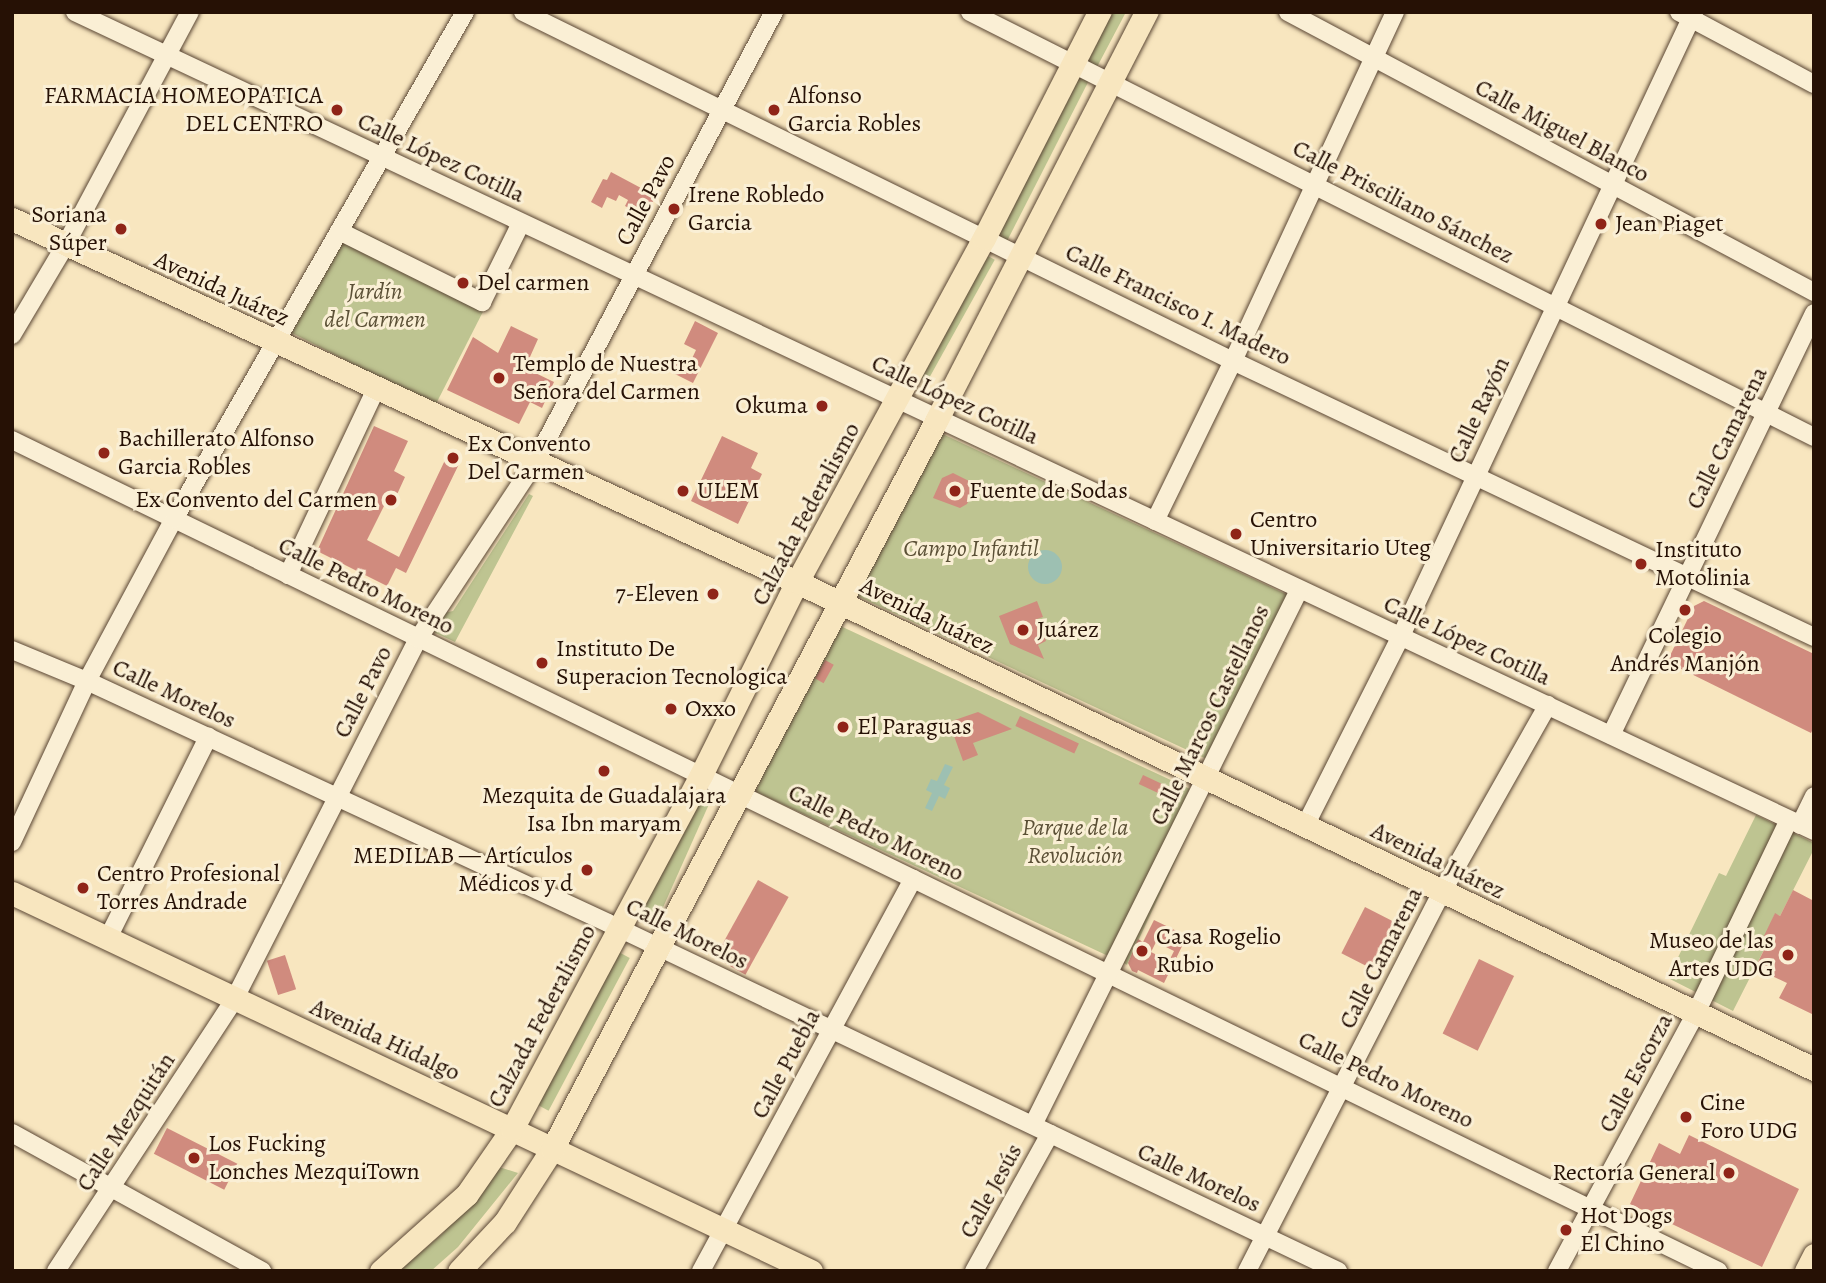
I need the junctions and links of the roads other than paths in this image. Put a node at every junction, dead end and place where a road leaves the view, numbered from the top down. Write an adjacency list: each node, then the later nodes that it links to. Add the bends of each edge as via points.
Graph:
1 (75, 12): 12 (street, Calle López Cotilla)
2 (190, 12): 12 (street)
3 (465, 12): 18 (street)
4 (523, 12): 17 (street, Calle Francisco I. Madero)
5 (774, 12): 17 (street, Calle Pavo)
6 (970, 12): 14 (street, Calle Prisciliano Sánchez)
7 (1099, 12): 14 (main road, Calzada Federalismo)
8 (1146, 12): 15 (main road)
9 (1288, 12): 13 (street, Calle Miguel Blanco)
10 (1395, 12): 13 (street)
11 (1688, 14): 16 (street); 20 (street, Calle Rayón)
12 (165, 55): 18 (street, Calle López Cotilla); 25 (street)
13 (1375, 59): 19 (street); 20 (street, Calle Miguel Blanco)
14 (1073, 62): 15 (street, Calle Prisciliano Sánchez); 24 (main road, Calzada Federalismo)
15 (1110, 81): 19 (street, Calle Prisciliano Sánchez); 26 (main road)
16 (1814, 84)
17 (722, 109): 24 (street, Calle Francisco I. Madero); 27 (street, Calle Pavo)
18 (382, 158): 22 (street, Calle López Cotilla); 23 (street)
19 (1316, 185): 29 (street, Calle Prisciliano Sánchez); 33 (street)
20 (1611, 186): 28 (street, Calle Miguel Blanco); 29 (street, Calle Rayón)
21 (12, 219): 25 (main road, Avenida Juárez)
22 (521, 223): 23 (street, via 482,302); 27 (street, Calle López Cotilla)
23 (339, 231): 32 (street)
24 (984, 238): 26 (street, Calle Francisco I. Madero); 35 (main road, Calzada Federalismo)
25 (65, 244): 31 (street); 32 (main road, Avenida Juárez)
26 (1022, 256): 33 (street, Calle Francisco I. Madero); 37 (main road)
27 (634, 276): 35 (street, Calle López Cotilla); 40 (street, Calle Pavo)
28 (1814, 292)
29 (1554, 306): 36 (street, Calle Prisciliano Sánchez); 41 (street, Calle Rayón)
30 (1814, 313): 36 (street, Calle Camarena)
31 (12, 335)
32 (274, 343): 34 (main road, Avenida Juárez); 42 (street)
33 (1233, 361): 41 (street, Calle Francisco I. Madero); 43 (street)
34 (376, 389): 40 (main road, Avenida Juárez); 44 (street)
35 (897, 400): 37 (street, Calle López Cotilla); 46 (main road, Calzada Federalismo)
36 (1766, 414): 38 (street, Calle Prisciliano Sánchez); 45 (street, Calle Camarena)
37 (937, 419): 43 (street, Calle López Cotilla); 48 (main road)
38 (1814, 437)
39 (12, 440): 42 (street, Calle Pedro Moreno)
40 (535, 462): 46 (main road, Avenida Juárez); 51 (street, Calle Pavo)
41 (1476, 474): 45 (street, Calle Francisco I. Madero); 50 (street, Calle Rayón)
42 (174, 519): 44 (street, Calle Pedro Moreno); 53 (street)
43 (1155, 521): 47 (street, Calle López Cotilla)
44 (288, 575): 51 (street, Calle Pedro Moreno)
45 (1689, 575): 49 (street, Calle Francisco I. Madero); 55 (street, Calle Camarena)
46 (797, 582): 48 (main road, Avenida Juárez); 57 (main road, Calzada Federalismo)
47 (1299, 590): 50 (street, Calle López Cotilla); 58 (street, Calle Marcos Castellanos)
48 (841, 603): 58 (main road, Avenida Juárez); 59 (main road)
49 (1814, 636)
50 (1400, 638): 54 (street, Calle López Cotilla); 63 (street, Calle Rayón)
51 (418, 639): 57 (street, Calle Pedro Moreno); 60 (street, Calle Pavo)
52 (12, 650): 53 (street, Calle Morelos)
53 (88, 681): 56 (street, Calle Morelos); 64 (street)
54 (1548, 705): 55 (street, Calle López Cotilla); 66 (street, Calle Camarena)
55 (1611, 735): 62 (street, Calle López Cotilla)
56 (208, 737): 60 (street, Calle Morelos); 69 (street)
57 (701, 775): 59 (street, Calle Pedro Moreno); 68 (main road, Calzada Federalismo)
58 (1206, 779): 63 (main road, Avenida Juárez); 71 (street, Calle Marcos Castellanos)
59 (740, 794): 65 (street, Calle Pedro Moreno); 70 (main road)
60 (337, 796): 68 (street, Calle Morelos); 72 (street, Calle Pavo)
61 (1814, 796): 62 (street, Calle Escorza)
62 (1801, 825): 73 (street, Calle Escorza)
63 (1305, 826): 66 (main road, Avenida Juárez)
64 (12, 842)
65 (913, 879): 71 (street, Calle Pedro Moreno); 74 (street, Calle Puebla)
66 (1442, 892): 73 (main road, Avenida Juárez); 76 (street, Calle Camarena)
67 (12, 893): 69 (main road, Avenida Hidalgo)
68 (618, 928): 70 (street, Calle Morelos); 78 (main road, Calzada Federalismo)
69 (108, 938): 72 (main road, Avenida Hidalgo)
70 (659, 948): 74 (street, Calle Morelos); 81 (main road)
71 (1109, 973): 76 (street, Calle Pedro Moreno); 77 (street, Calle Marcos Castellanos)
72 (235, 998): 78 (main road, Avenida Hidalgo); 82 (street, Calle Mezquitán)
73 (1696, 1013): 75 (main road, Avenida Juárez); 83 (street, Calle Escorza)
74 (832, 1030): 77 (street, Calle Morelos); 84 (street, Calle Puebla)
75 (1814, 1069)
76 (1342, 1087): 83 (street, Calle Pedro Moreno); 85 (street, Calle Camarena)
77 (1033, 1125): 80 (street, Calle Morelos)
78 (512, 1129): 81 (main road, Avenida Hidalgo); 89 (main road, Calzada Federalismo, via 467,1194)
79 (12, 1133): 82 (street)
80 (1050, 1134): 85 (street, Calle Morelos); 93 (street, Calle Jesús)
81 (552, 1149): 84 (main road, Avenida Hidalgo); 90 (main road, via 505,1222)
82 (113, 1188): 87 (street, Calle Mezquitán); 88 (street)
83 (1592, 1208): 96 (street, Calle Escorza); 97 (street, Calle Pedro Moreno)
84 (725, 1230): 91 (street, Calle Puebla); 92 (main road, Avenida Hidalgo)
85 (1266, 1237): 94 (street, Calle Camarena); 95 (street, Calle Morelos)
86 (1814, 1255): 98 (main road)
87 (56, 1271)
88 (262, 1271)
89 (382, 1271)
90 (458, 1271)
91 (701, 1271)
92 (811, 1271)
93 (974, 1271)
94 (1247, 1271)
95 (1338, 1271)
96 (1558, 1271)
97 (1718, 1271)
98 (1806, 1271)

